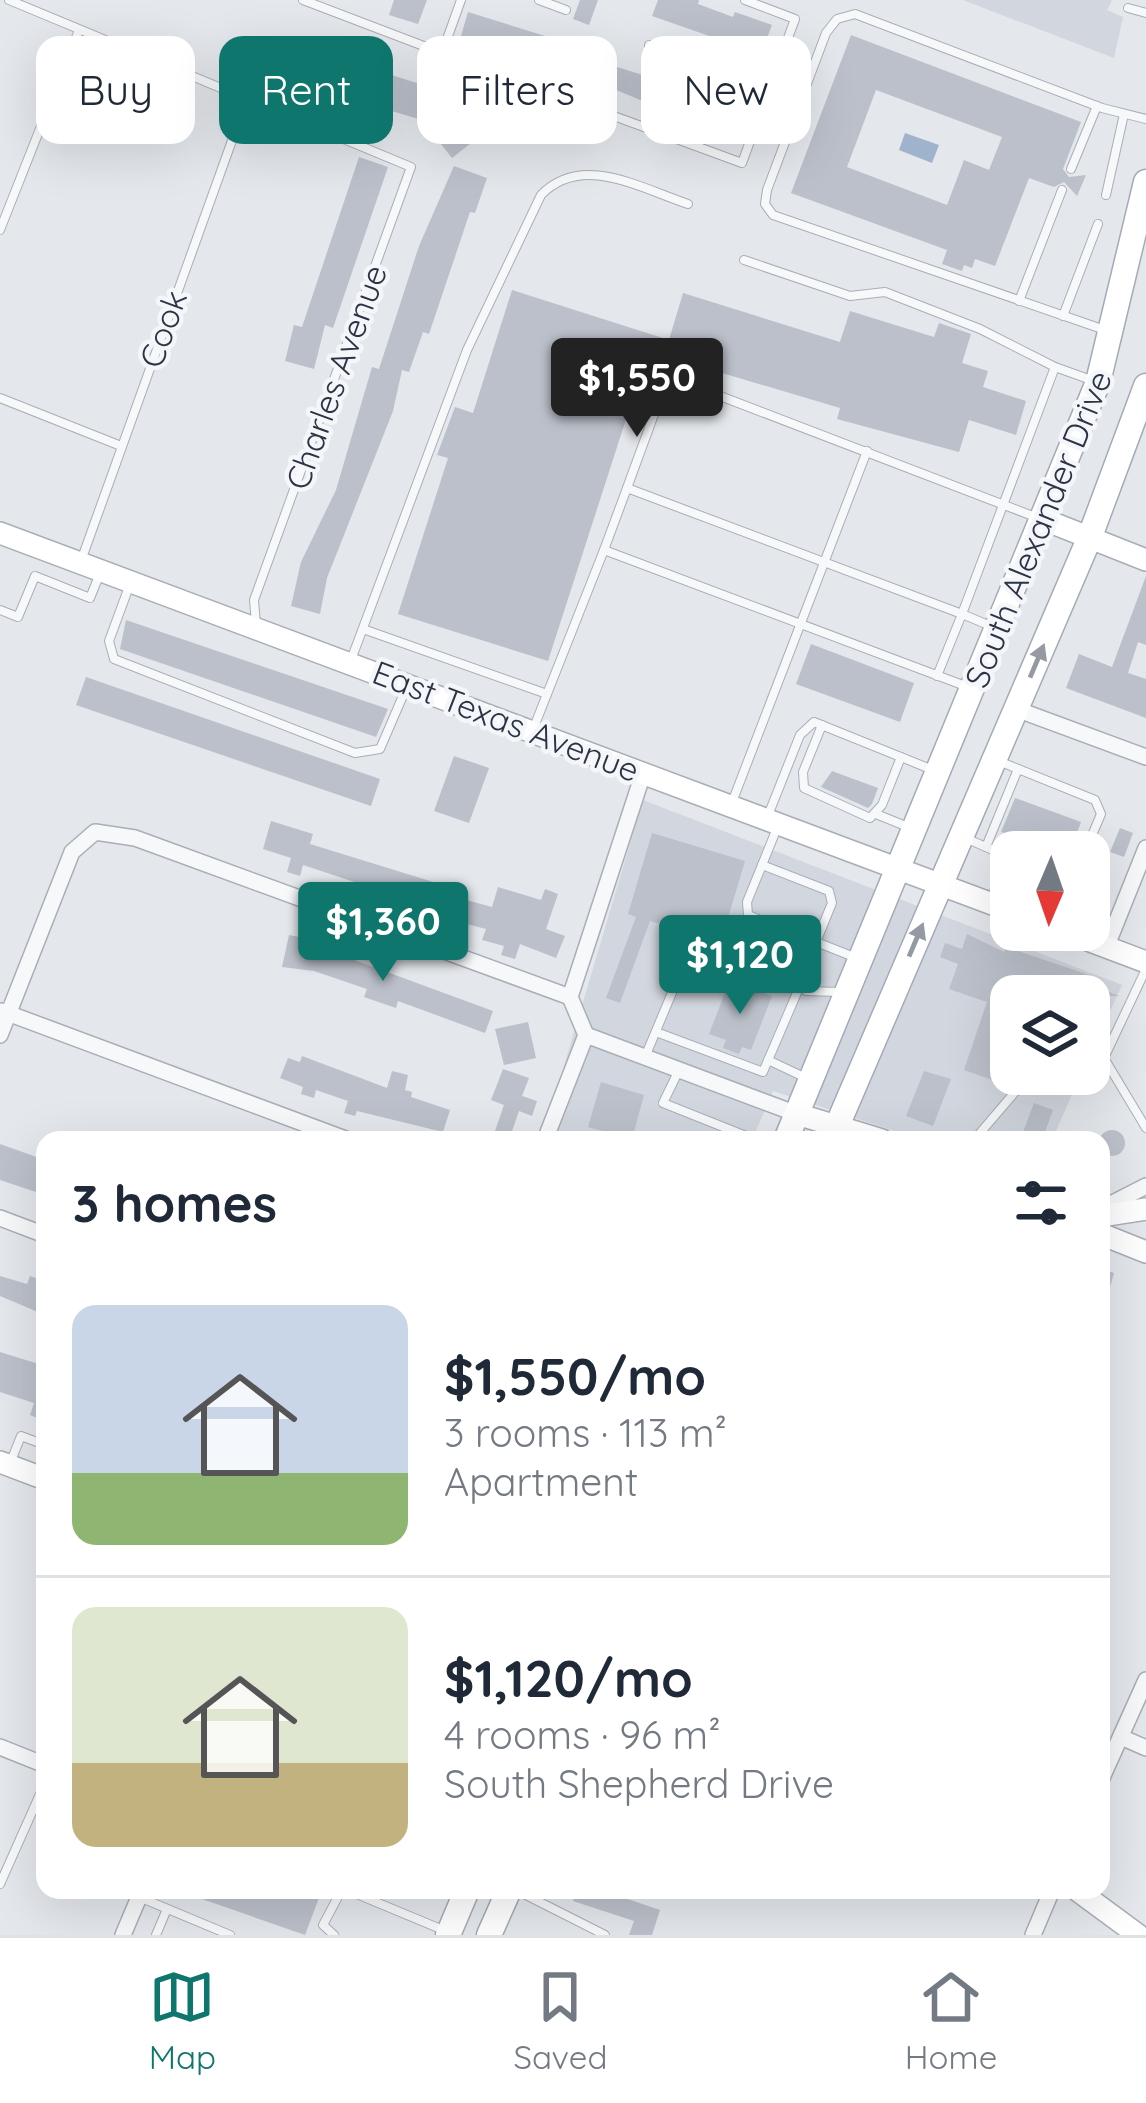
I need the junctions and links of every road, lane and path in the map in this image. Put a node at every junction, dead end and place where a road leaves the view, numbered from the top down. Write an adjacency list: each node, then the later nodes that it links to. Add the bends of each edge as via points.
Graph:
1 (9, 0): 11 (lane)
2 (303, 0): 14 (lane)
3 (461, 0): 12 (lane)
4 (539, 0): 8 (lane)
5 (745, 0): 9 (lane)
6 (784, 0): 9 (lane)
7 (1128, 8): 10 (lane)
8 (566, 10)
9 (778, 13): 13 (lane, via 795,19)
10 (1146, 13)
11 (79, 30): 15 (lane); 29 (lane)
12 (448, 36)
13 (789, 36)
14 (417, 43)
15 (219, 85)
16 (1097, 106): 17 (lane); 23 (lane); 31 (lane, via 868,17 837,20 826,33 765,204 773,215)
17 (1125, 114): 18 (lane); 26 (lane)
18 (1146, 119)
19 (231, 144): 38 (lane, Cook)
20 (361, 144): 54 (lane, Charles Avenue, via 411,167 254,600)
21 (690, 144): 22 (lane, via 742,163)
22 (749, 144)
23 (1071, 169)
24 (1146, 185): 33 (main road, South Alexander Drive)
25 (1062, 190): 31 (lane)
26 (1106, 195)
27 (688, 204): 56 (lane, via 600,174 557,178 541,195 466,350)
28 (1098, 224): 32 (lane)
29 (0, 230)
30 (744, 260): 34 (lane, via 850,296 885,292)
31 (1019, 301): 32 (lane)
32 (1063, 316): 33 (lane)
33 (1113, 333): 35 (main road, South Alexander Drive)
34 (1055, 367): 35 (lane); 41 (lane)
35 (1098, 382): 42 (main road, South Alexander Drive)
36 (1146, 386): 44 (main road, South Alexander Drive)
37 (0, 398): 38 (lane)
38 (121, 446): 49 (lane, Cook)
39 (867, 452): 40 (lane, via 668,376); 41 (lane); 48 (lane)
40 (627, 488): 46 (lane); 48 (lane)
41 (1004, 504): 42 (lane); 53 (lane)
42 (1045, 520): 44 (street); 57 (main road, South Alexander Drive)
43 (0, 533): 45 (street, East Texas Avenue)
44 (1089, 539): 47 (street); 63 (main road, South Alexander Drive, one-way to 44)
45 (46, 550): 49 (street, East Texas Avenue); 50 (lane)
46 (604, 550): 55 (lane); 62 (lane)
47 (1146, 560)
48 (826, 563): 53 (lane); 55 (lane)
49 (91, 566): 50 (lane, via 89,598); 51 (street, East Texas Avenue)
50 (35, 576): 52 (lane, via 18,617)
51 (132, 580): 54 (street, East Texas Avenue); 60 (lane, via 109,641 114,659 356,753 380,748)
52 (0, 610)
53 (962, 614): 57 (lane); 59 (lane)
54 (256, 625): 58 (street, East Texas Avenue)
55 (804, 625): 59 (lane); 71 (lane)
56 (363, 629): 58 (lane); 62 (lane)
57 (1000, 630): 61 (main road, South Alexander Drive)
58 (350, 662): 60 (street, East Texas Avenue)
59 (938, 676): 61 (lane)
60 (407, 684): 65 (street, East Texas Avenue)
61 (975, 690): 69 (main road, South Alexander Drive)
62 (547, 694): 65 (lane)
63 (1016, 709): 67 (street); 68 (main road, South Alexander Drive)
64 (822, 725): 66 (lane); 72 (lane, via 804,788); 73 (lane, via 814,722 800,735)
65 (532, 732): 70 (street, East Texas Avenue)
66 (901, 757): 69 (lane); 72 (lane)
67 (1146, 757)
68 (1006, 764): 75 (lane, via 1100,805); 76 (main road, South Alexander Drive); 77 (lane)
69 (940, 773): 74 (main road, South Alexander Drive)
70 (643, 774): 71 (street, East Texas Avenue); 91 (street)
71 (731, 806): 73 (street, East Texas Avenue)
72 (876, 814): 74 (lane)
73 (772, 822): 80 (lane); 81 (street, East Texas Avenue)
74 (914, 830): 81 (main road, South Alexander Drive)
75 (1092, 831)
76 (961, 836): 77 (lane); 82 (main road, South Alexander Drive)
77 (986, 847): 79 (lane)
78 (1146, 848): 84 (street)
79 (990, 849)
80 (761, 865): 85 (lane, via 748,915); 85 (lane, via 829,891)
81 (901, 868): 82 (street, East Texas Avenue); 87 (main road, South Alexander Drive)
82 (940, 884): 83 (street, East Texas Avenue); 110 (main road, South Alexander Drive, one-way to 82)
83 (989, 902)
84 (1110, 937)
85 (816, 942): 87 (lane)
86 (1110, 949): 88 (street)
87 (861, 959): 90 (main road, South Alexander Drive)
88 (1146, 966): 96 (lane)
89 (799, 988): 90 (lane); 93 (lane, via 692,945); 98 (lane)
90 (848, 993): 101 (main road, South Alexander Drive)
91 (570, 997): 92 (street, via 136,838 94,832 72,852); 95 (street)
92 (4, 1012): 94 (street); 105 (street)
93 (656, 1032): 97 (lane); 98 (lane, via 763,1072)
94 (0, 1035)
95 (586, 1035): 97 (street); 106 (street)
96 (1110, 1045)
97 (645, 1058): 100 (street)
98 (768, 1060): 101 (lane)
99 (1110, 1068): 104 (lane)
100 (679, 1070): 103 (street); 107 (lane, via 663,1103)
101 (811, 1081): 103 (main road, South Alexander Drive)
102 (1012, 1095): 111 (lane)
103 (797, 1114): 108 (main road, South Alexander Drive); 109 (street)
104 (1146, 1128)
105 (324, 1131)
106 (553, 1131)
107 (733, 1131)
108 (790, 1131)
109 (832, 1131)
110 (834, 1131)
111 (982, 1131)
112 (1146, 1186): 113 (street)
113 (1110, 1208)
114 (1146, 1209): 115 (street)
115 (1110, 1212)
116 (0, 1218): 117 (street)
117 (36, 1232)
118 (1110, 1238): 119 (street)
119 (1146, 1252)
120 (36, 1442): 121 (lane, via 21,1436)
121 (4, 1464): 122 (street)
122 (36, 1476)
123 (1146, 1680): 124 (street)
124 (1121, 1737): 126 (street); 127 (street)
125 (0, 1748): 128 (street)
126 (1146, 1748)
127 (1110, 1761)
128 (36, 1762)
129 (36, 1803): 130 (lane)
130 (0, 1884)
131 (138, 1899): 143 (street)
132 (150, 1899): 140 (lane)
133 (336, 1899): 146 (lane, via 322,1924)
134 (368, 1899): 141 (lane)
135 (463, 1899): 141 (main road)
136 (508, 1899): 147 (main road)
137 (531, 1899): 148 (lane)
138 (1049, 1899): 142 (street)
139 (1090, 1899): 149 (street)
140 (167, 1909): 144 (lane); 145 (lane)
141 (451, 1934)
142 (1035, 1934)
143 (123, 1935)
144 (156, 1935)
145 (230, 1935)
146 (334, 1935)
147 (490, 1935)
148 (605, 1935)
149 (1138, 1935)

